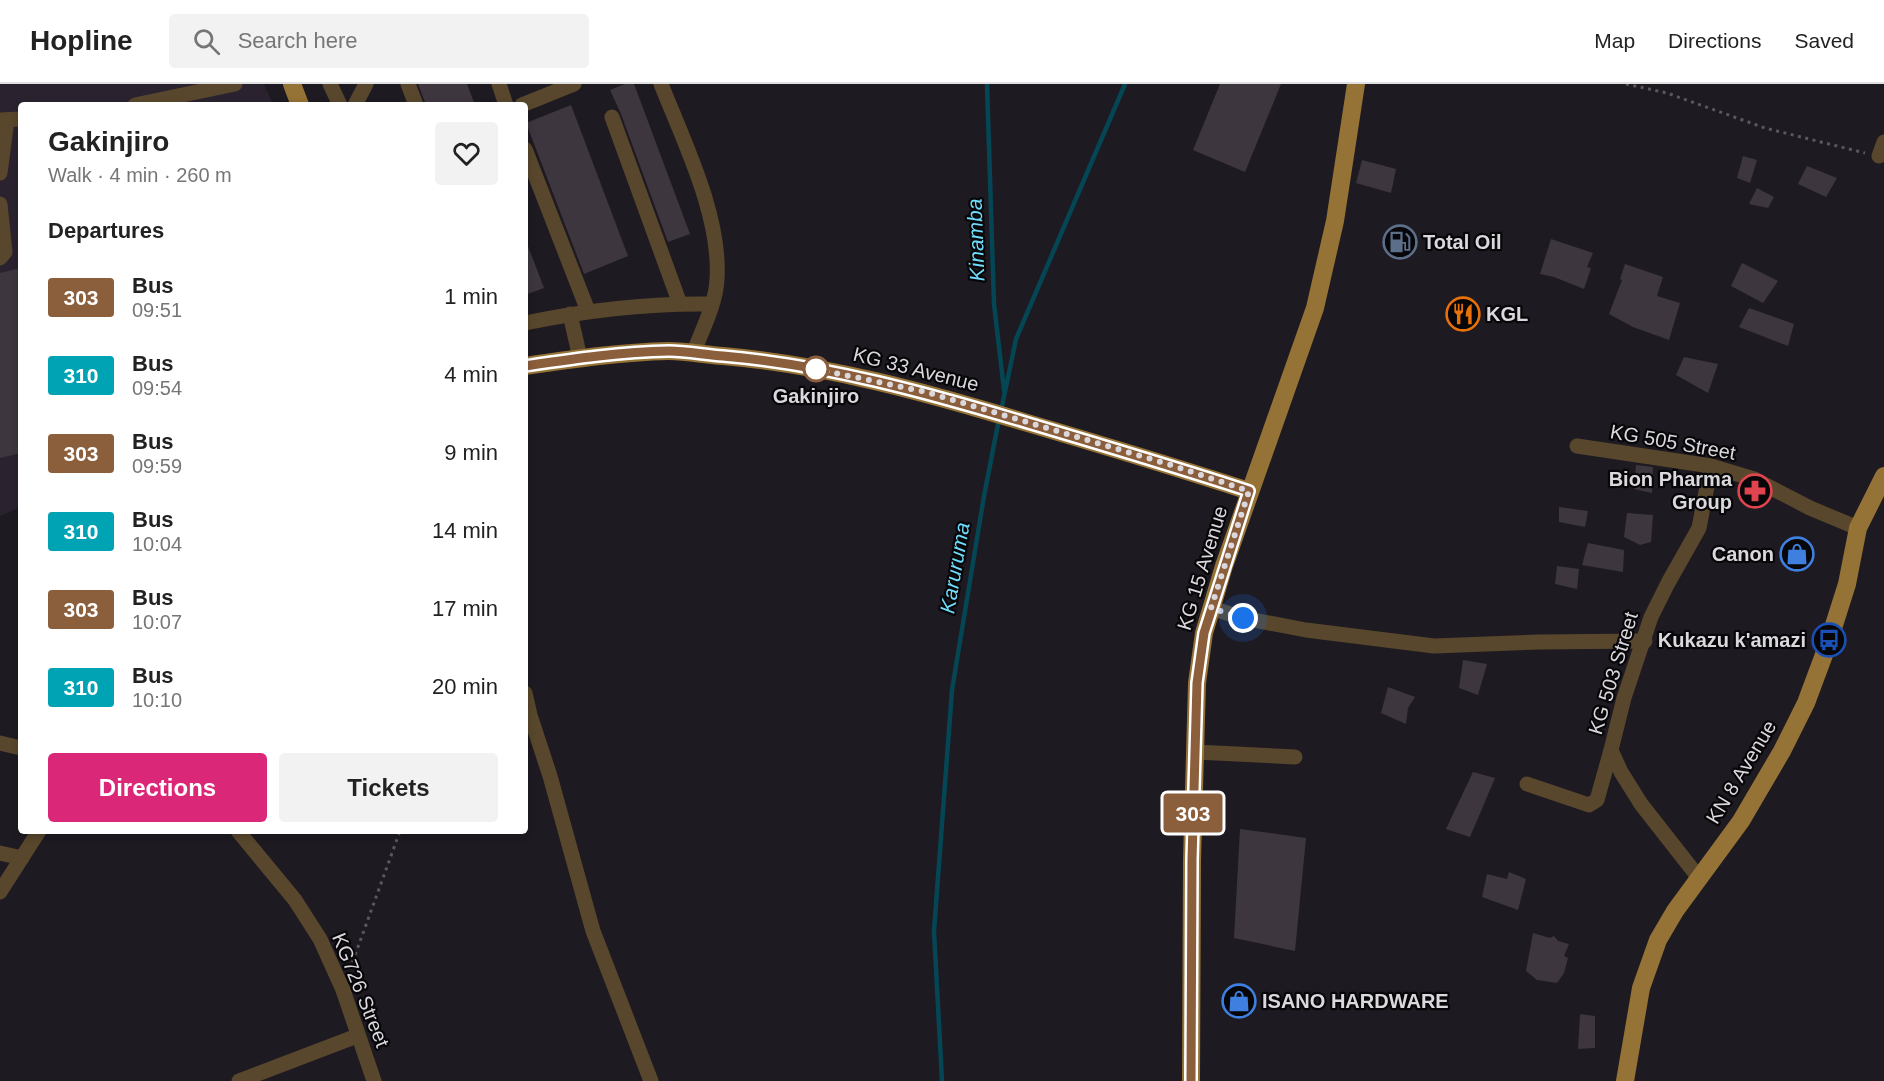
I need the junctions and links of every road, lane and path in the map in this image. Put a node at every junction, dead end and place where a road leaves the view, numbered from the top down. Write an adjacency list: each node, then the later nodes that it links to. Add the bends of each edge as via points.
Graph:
1 (235, 84): 11 (street)
2 (292, 84): 12 (main road)
3 (330, 84): 13 (street)
4 (366, 84): 14 (street)
5 (408, 84): 15 (street)
6 (499, 84): 16 (street)
7 (574, 84): 17 (street)
8 (661, 84): 26 (street, via 716,234 717,280)
9 (1356, 84): 36 (main road, KG 15 Avenue, via 1335,221 1315,308)
10 (1626, 84): 20 (path, via 1667,93 1765,128 1848,150)
11 (149, 102)
12 (299, 102)
13 (339, 102)
14 (357, 102)
15 (415, 102)
16 (505, 102)
17 (528, 103)
18 (612, 117): 25 (street)
19 (9, 120): 22 (street)
20 (1881, 149)
21 (528, 157): 27 (street)
22 (0, 173)
23 (0, 204): 24 (street, via 5,252)
24 (0, 258)
25 (681, 304): 26 (street); 27 (street)
26 (711, 304): 30 (street)
27 (588, 311): 28 (street)
28 (570, 314): 29 (street); 31 (street)
29 (528, 322)
30 (693, 354): 31 (main road, KG 33 Avenue, via 670,351); 36 (main road, KG 33 Avenue, via 796,365 926,392)
31 (580, 358): 32 (main road, KG 33 Avenue)
32 (528, 366)
33 (1577, 446): 34 (street, KG 505 Street)
34 (1711, 466): 37 (street, KG 505 Street, via 1754,479); 39 (street, KG 503 Street, via 1699,528 1651,617)
35 (1884, 476): 37 (main road, KN 8 Avenue)
36 (1249, 491): 38 (main road, KG 15 Avenue)
37 (1858, 528): 52 (main road, KN 8 Avenue, via 1847,584 1806,703 1741,821)
38 (1211, 608): 39 (street, via 1305,630 1434,646); 44 (main road, KG 15 Avenue, via 1197,683)
39 (1645, 641): 43 (street, KG 503 Street, via 1624,698)
40 (528, 707): 58 (street, via 593,931)
41 (0, 743): 42 (street)
42 (18, 747)
43 (1611, 750): 46 (street, via 1597,800 1589,805); 52 (street, KG 503 Street, via 1641,804)
44 (1195, 752): 45 (street); 59 (main road, KG 15 Avenue)
45 (1295, 757)
46 (1527, 784)
47 (37, 834): 51 (street)
48 (240, 834): 54 (street, KG726 Street, via 307,917)
49 (399, 834): 54 (path)
50 (0, 853): 51 (street)
51 (22, 858): 53 (street)
52 (1699, 878): 60 (main road, KN 8 Avenue, via 1658,940 1641,988)
53 (0, 892)
54 (343, 990): 55 (street, KG726 Street)
55 (357, 1036): 56 (street); 57 (street, KG726 Street)
56 (240, 1081)
57 (374, 1081)
58 (651, 1081)
59 (1191, 1081)
60 (1625, 1081)

